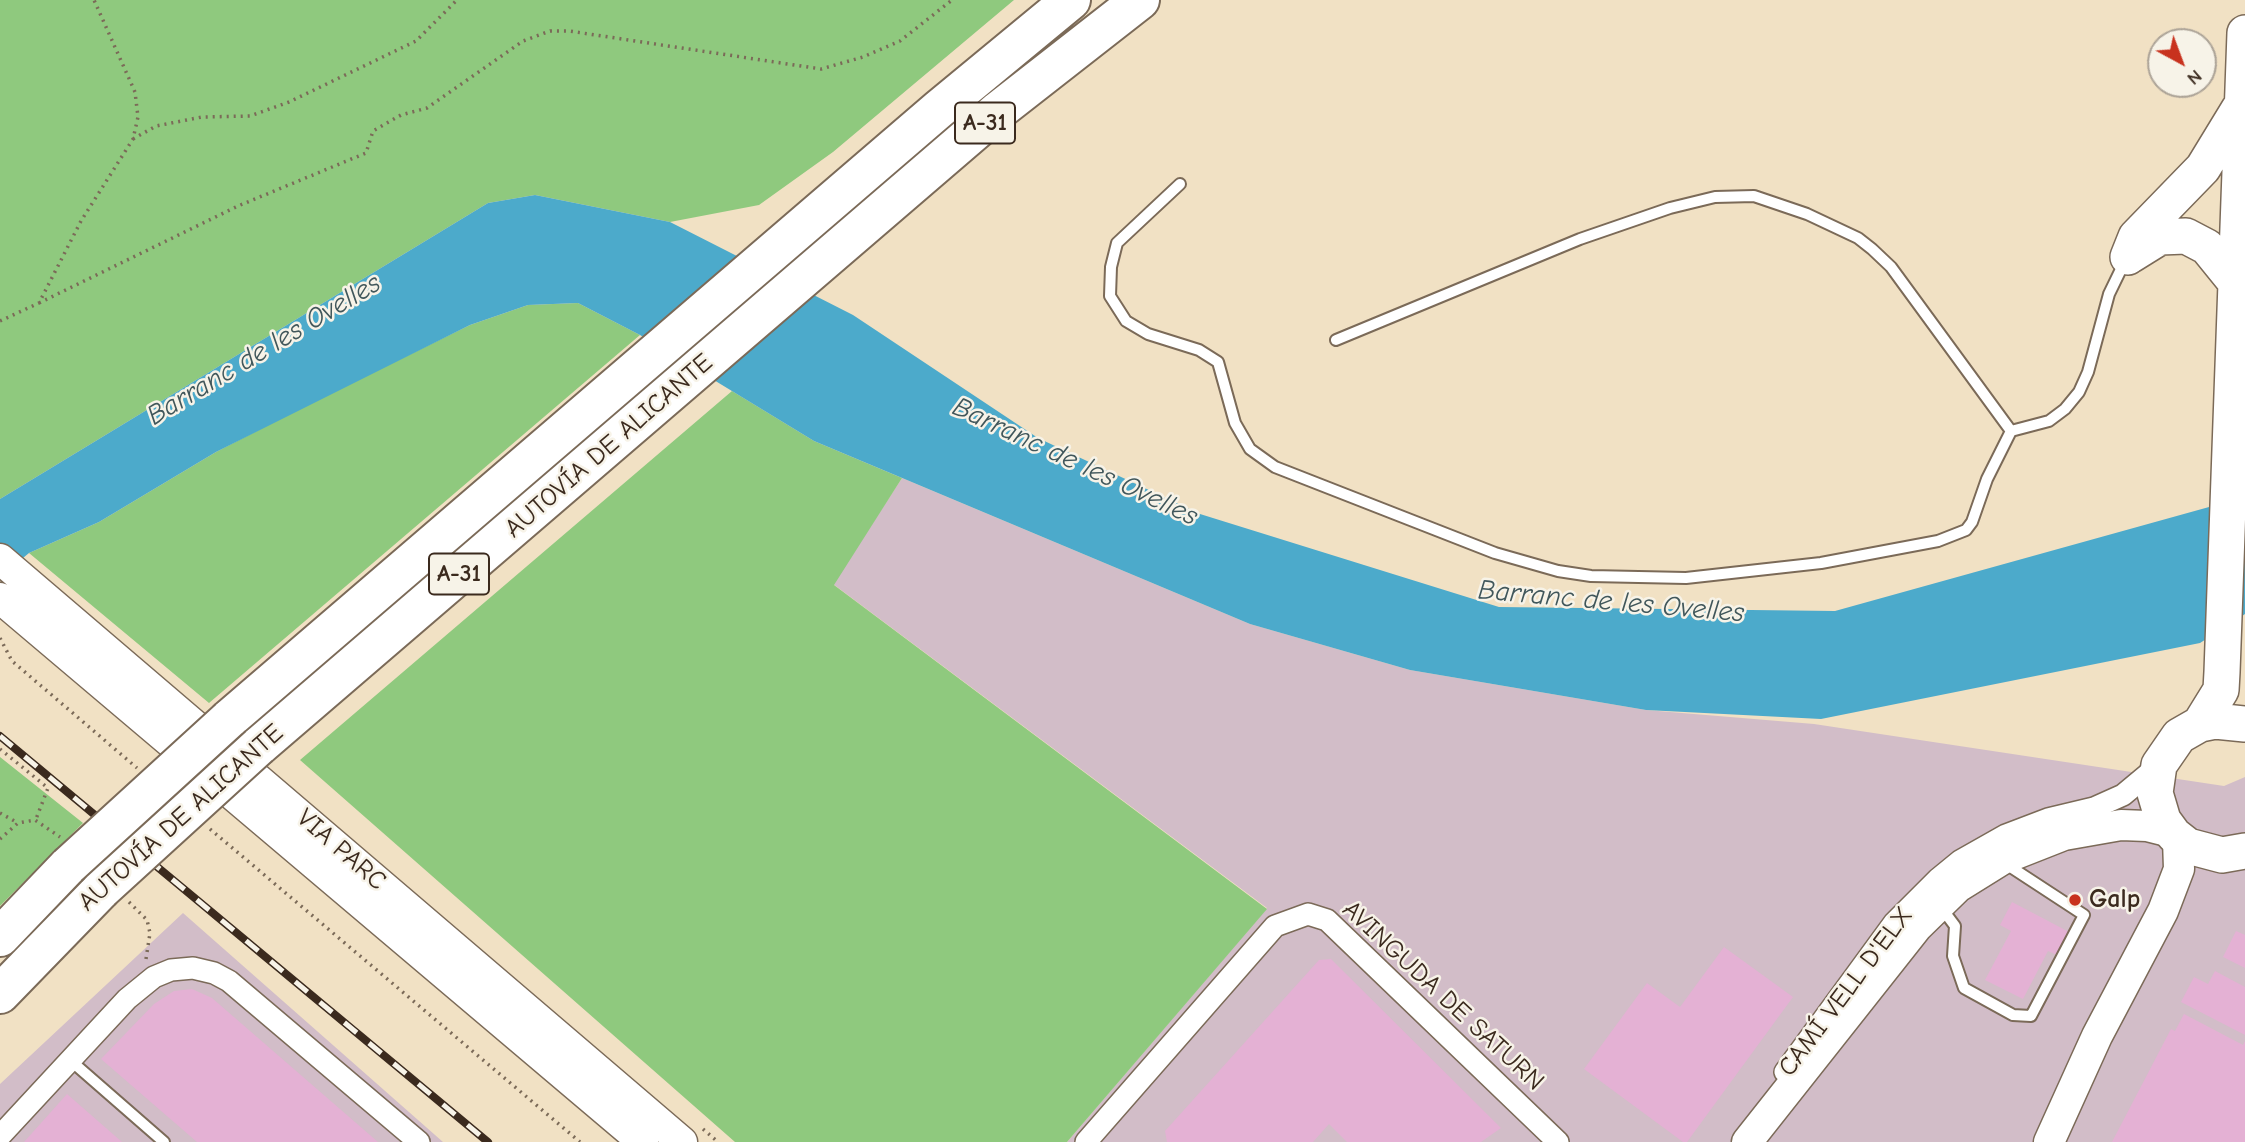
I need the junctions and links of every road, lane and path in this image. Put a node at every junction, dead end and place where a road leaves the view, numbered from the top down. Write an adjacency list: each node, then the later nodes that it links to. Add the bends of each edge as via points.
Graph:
1 (94, 0): 8 (path, via 135,92 138,117)
2 (457, 0): 8 (path, via 416,41 289,102 250,116 202,117 156,126)
3 (952, 0): 12 (path, via 901,41 821,69 550,31 523,41 427,108 401,115 373,131 366,153 238,206)
4 (1071, 0): 34 (highway, AUTOVÍA DE ALICANTE / A-31, bridge, via 229,719 68,866)
5 (1140, 0): 31 (highway, AUTOVÍA DE ALICANTE / A-31, bridge, via 998,111 259,746)
6 (2245, 33): 7 (highway)
7 (2241, 106): 10 (highway, via 2203,168 2136,237); 11 (highway)
8 (133, 139): 12 (path, via 97,194)
9 (1180, 184): 15 (lane, via 1117,243 1110,296 1126,321 1148,334 1199,350 1217,362 1235,423 1250,449 1275,467 1495,553 1591,576 1686,578 1821,563 1938,541 1957,535 1972,522)
10 (2128, 257): 11 (highway, via 2160,237 2186,236 2207,247); 15 (lane, via 2109,294 2088,372 2078,392 2049,421)
11 (2237, 284): 19 (highway, via 2221,690)
12 (39, 303): 13 (path)
13 (0, 321)
14 (1336, 340): 15 (lane, via 1580,239 1670,208 1715,197 1754,196 1807,214 1872,249 1891,267)
15 (2011, 431)
16 (0, 559): 44 (main road, VIA PARC)
17 (0, 598): 43 (main road, VIA PARC)
18 (0, 638): 23 (path, via 12,661)
19 (2200, 724): 20 (highway); 22 (highway, via 2179,736)
20 (2245, 724)
21 (0, 749): 25 (path, via 48,788)
22 (2159, 765): 28 (highway, via 2157,807); 46 (street, CAMÍ VELL D'ELX, via 2123,795 2006,835 1938,879 1894,923)
23 (138, 768)
24 (0, 813): 27 (path)
25 (35, 820)
26 (202, 822): 42 (path)
27 (18, 823)
28 (2175, 836): 29 (highway, via 2199,851); 30 (main road, CAMÍ VELL D'ELX, via 2135,825 2095,828 2044,841); 33 (main road, via 2179,869)
29 (2233, 853): 33 (main road, via 2192,876)
30 (2001, 860): 32 (main road, CAMÍ VELL D'ELX); 32 (lane, via 2084,915 2031,1016 2013,1014 1964,988 1953,956 1955,926)
31 (117, 898): 35 (path, via 148,920 145,955); 36 (highway, AUTOVÍA DE ALICANTE / A-31)
32 (1939, 904): 47 (main road, CAMÍ VELL D'ELX)
33 (2163, 911): 48 (main road, via 2097,1035)
34 (0, 937)
35 (154, 978): 37 (street, via 127,999); 41 (street, via 171,970 193,968 229,981)
36 (0, 994)
37 (70, 1060): 38 (street); 40 (lane)
38 (0, 1136)
39 (1561, 1141): 45 (street, AVINGUDA DE SATURN, via 1327,920 1308,914 1275,926)
40 (164, 1142)
41 (419, 1142)
42 (580, 1142)
43 (643, 1142)
44 (682, 1142)
45 (1086, 1142)
46 (1734, 1142)
47 (1747, 1142)
48 (2049, 1142)

